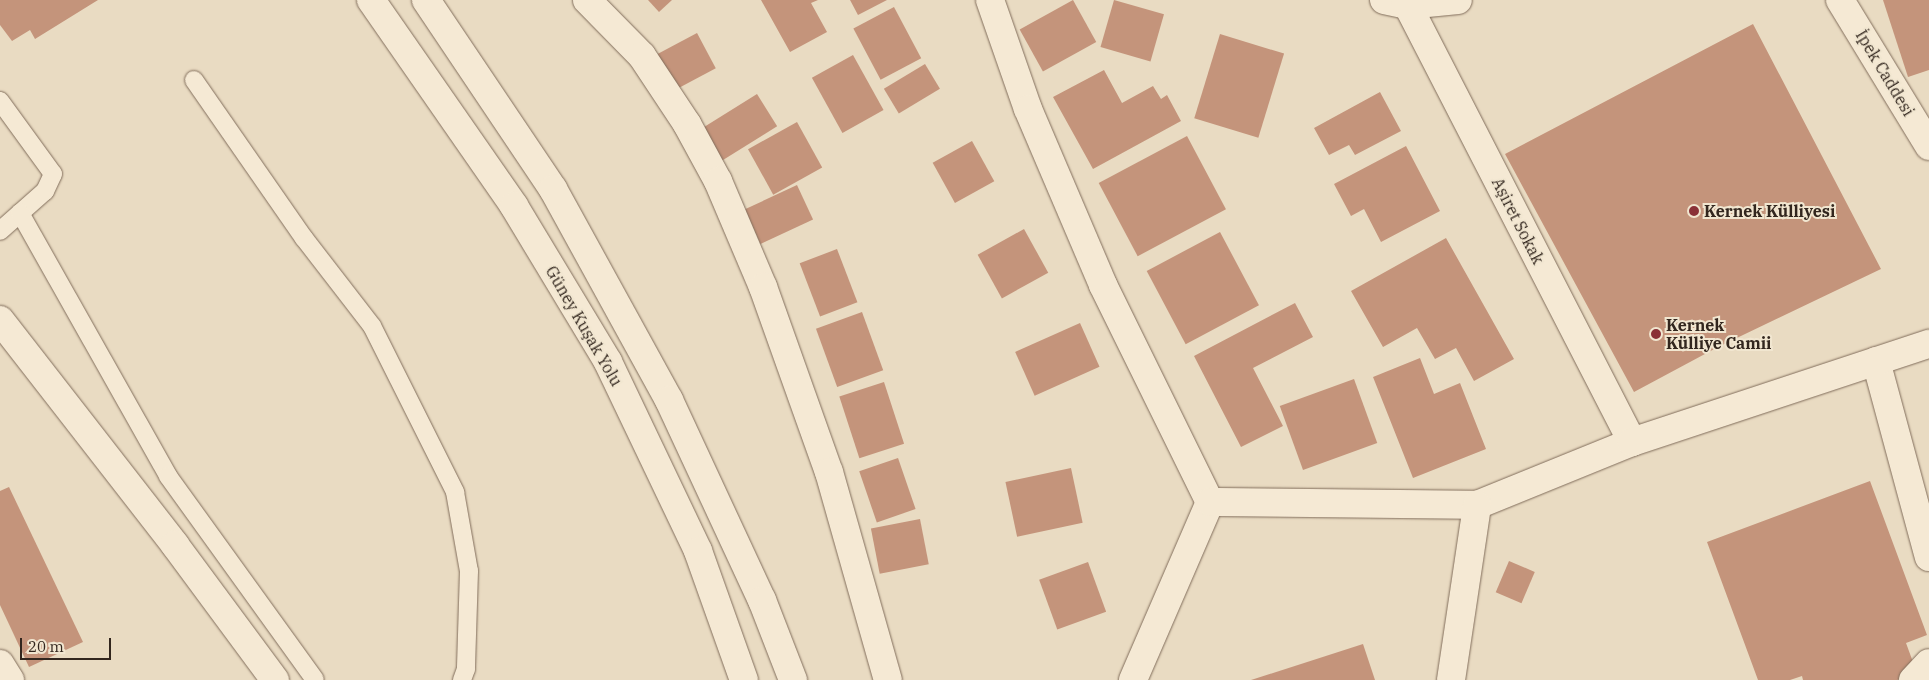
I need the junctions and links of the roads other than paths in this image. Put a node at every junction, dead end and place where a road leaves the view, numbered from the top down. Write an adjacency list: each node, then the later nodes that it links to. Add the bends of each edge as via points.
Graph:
1 (371, 0): 26 (street, Güney Kuşak Yolu, via 514,206 608,362 698,551)
2 (426, 0): 27 (street, via 553,189 669,400 762,600)
3 (587, 0): 28 (street, via 642,56 687,124 718,180 763,287 828,472)
4 (990, 0): 17 (street, via 1028,109 1103,285)
5 (1458, 0): 7 (street)
6 (1840, 0): 10 (street, İpek Caddesi)
7 (1399, 2): 16 (street, Aşiret Sokak)
8 (194, 80): 25 (lane, via 304,238 372,326 455,492 469,571 466,670)
9 (0, 101): 11 (lane, via 54,174 46,191)
10 (1929, 146)
11 (20, 213): 12 (lane); 24 (lane, via 168,476)
12 (0, 231)
13 (0, 320): 23 (street)
14 (1929, 344): 15 (street)
15 (1876, 361): 16 (street); 19 (street)
16 (1632, 442): 18 (street)
17 (1210, 502): 18 (street); 29 (street)
18 (1477, 505): 30 (street)
19 (1929, 557)
20 (1929, 663): 31 (street)
21 (0, 664): 22 (street)
22 (10, 680)
23 (275, 680)
24 (315, 680)
25 (462, 680)
26 (744, 680)
27 (793, 680)
28 (888, 680)
29 (1133, 680)
30 (1451, 680)
31 (1913, 680)

